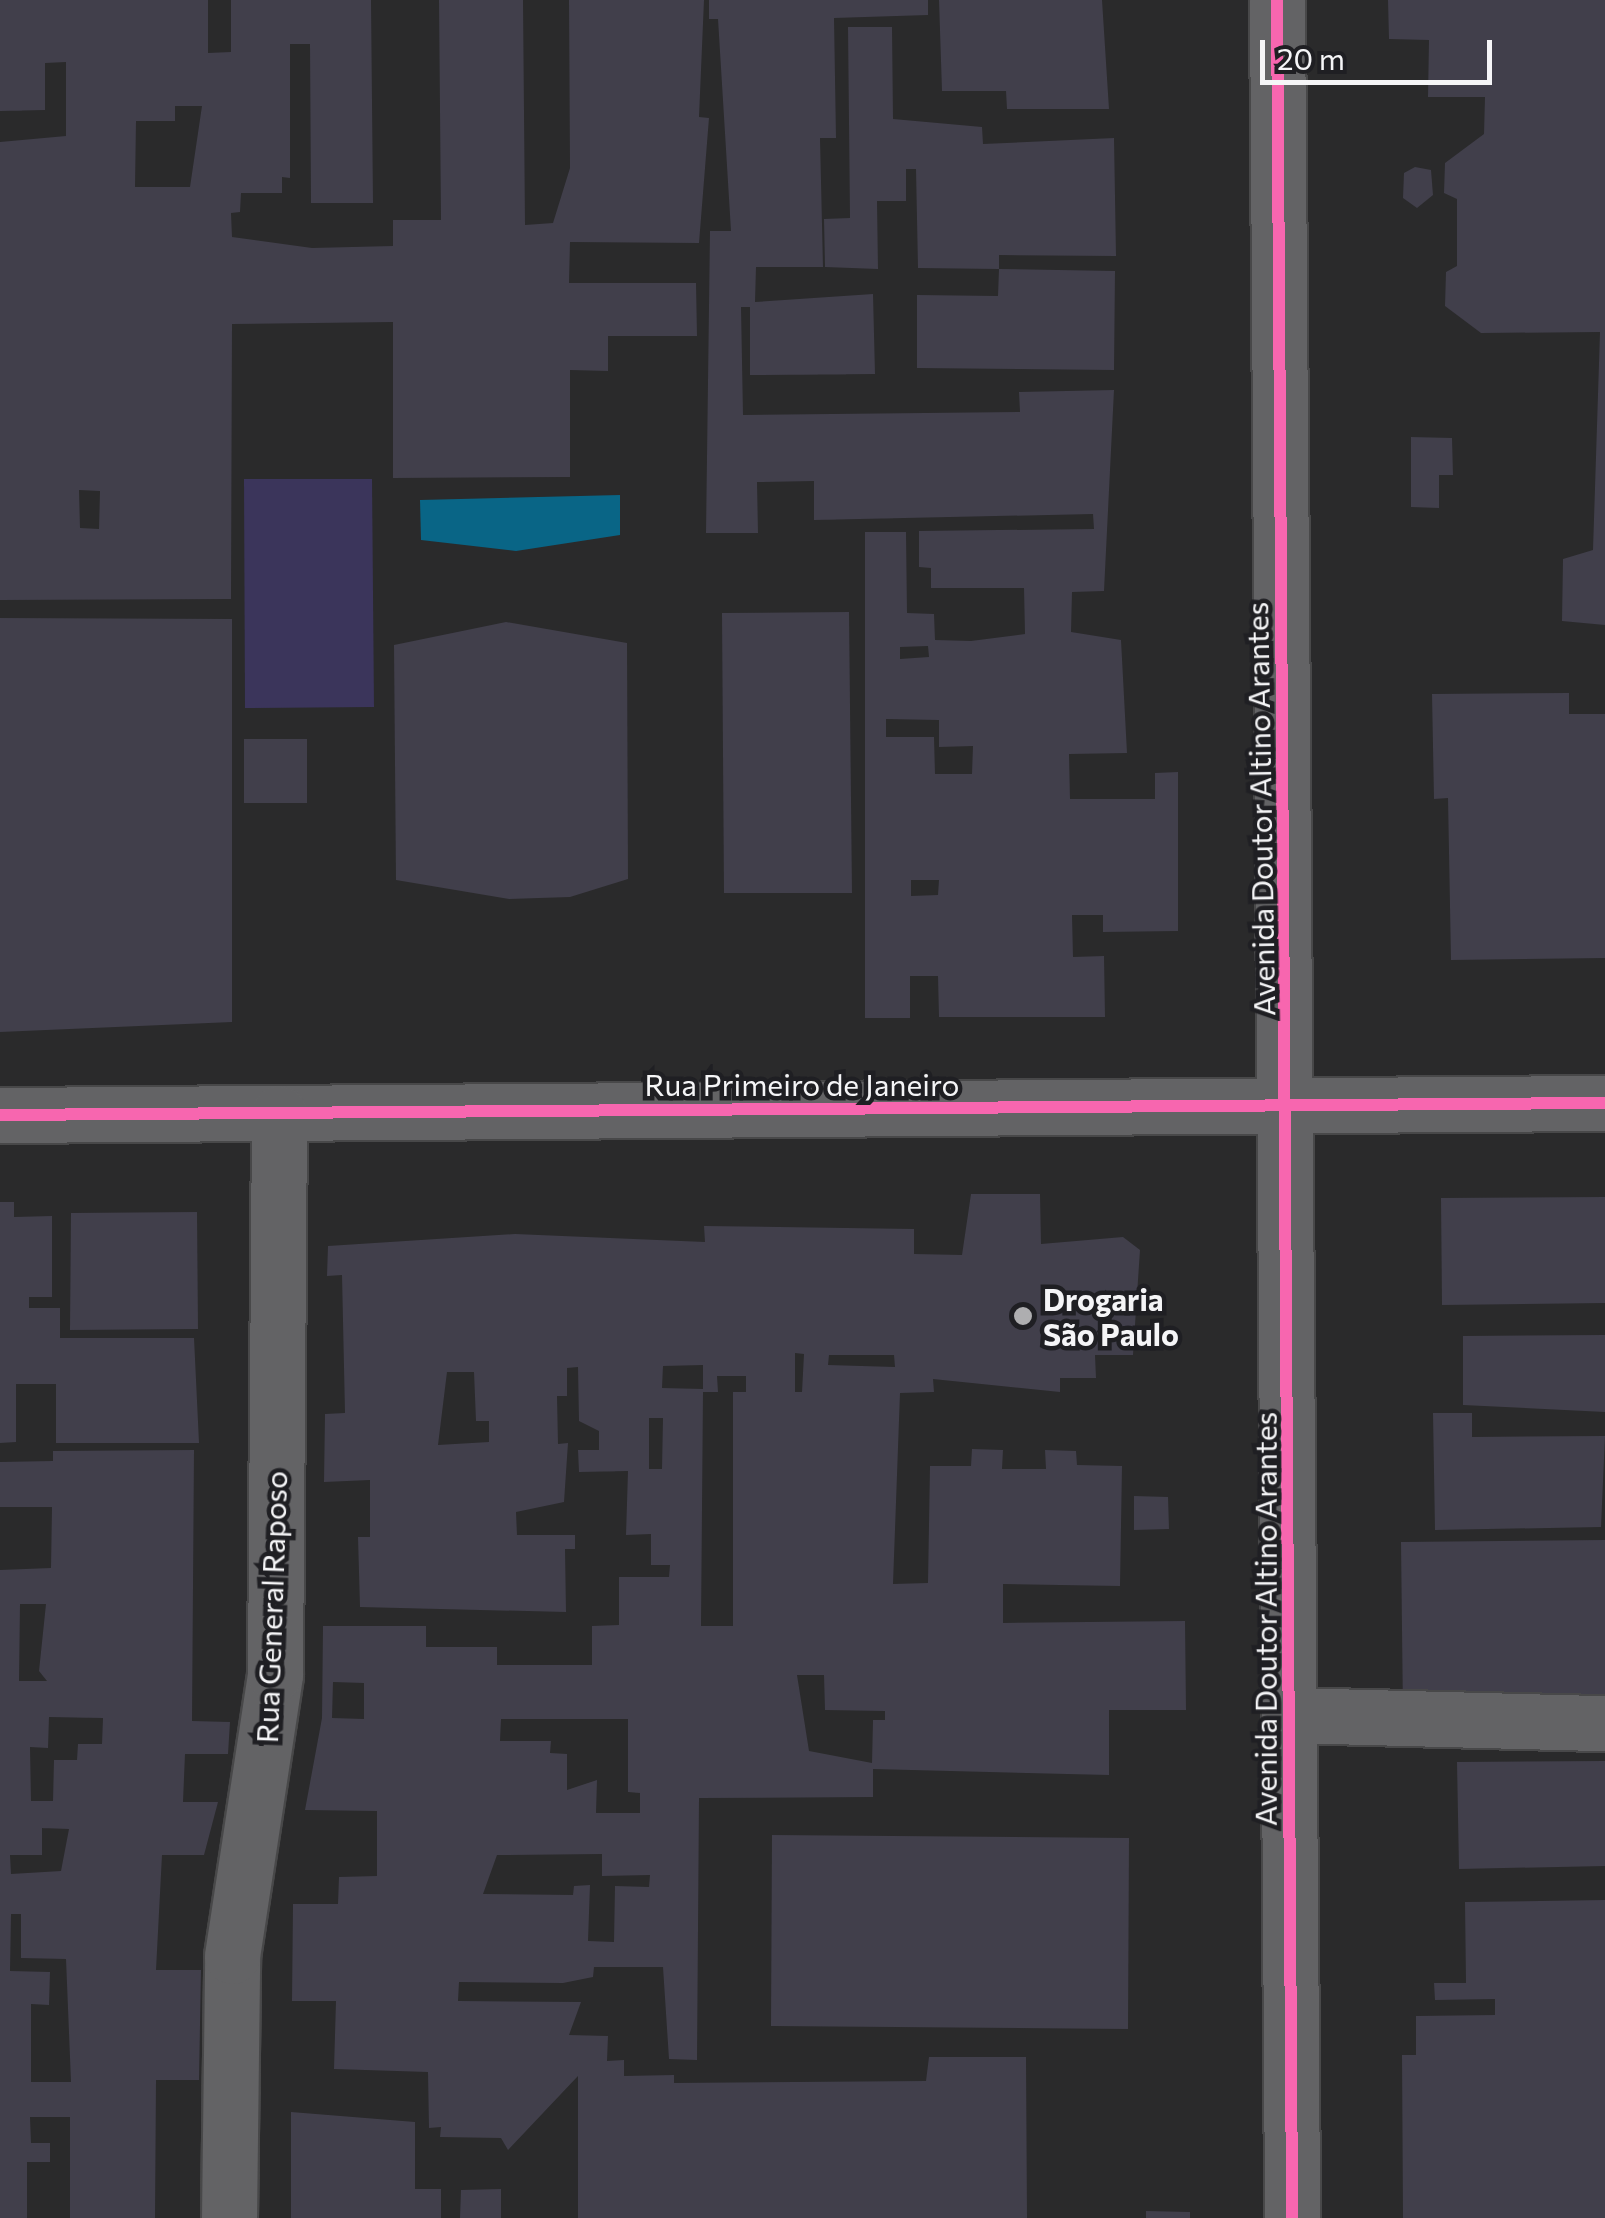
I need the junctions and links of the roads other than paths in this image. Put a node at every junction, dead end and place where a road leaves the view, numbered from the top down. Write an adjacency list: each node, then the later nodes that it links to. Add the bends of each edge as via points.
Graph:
1 (1277, 0): 3 (street, Avenida Doutor Altino Arantes)
2 (1605, 1104): 3 (street, Rua Primeiro de Janeiro)
3 (1289, 1105): 4 (street, Rua Primeiro de Janeiro); 6 (street, Avenida Doutor Altino Arantes)
4 (279, 1113): 5 (street, Rua Primeiro de Janeiro); 8 (street, Rua General Raposo, via 275,1674 232,1956)
5 (0, 1115)
6 (1291, 1716): 7 (street); 9 (street, Avenida Doutor Altino Arantes)
7 (1605, 1723)
8 (229, 2218)
9 (1292, 2218)

